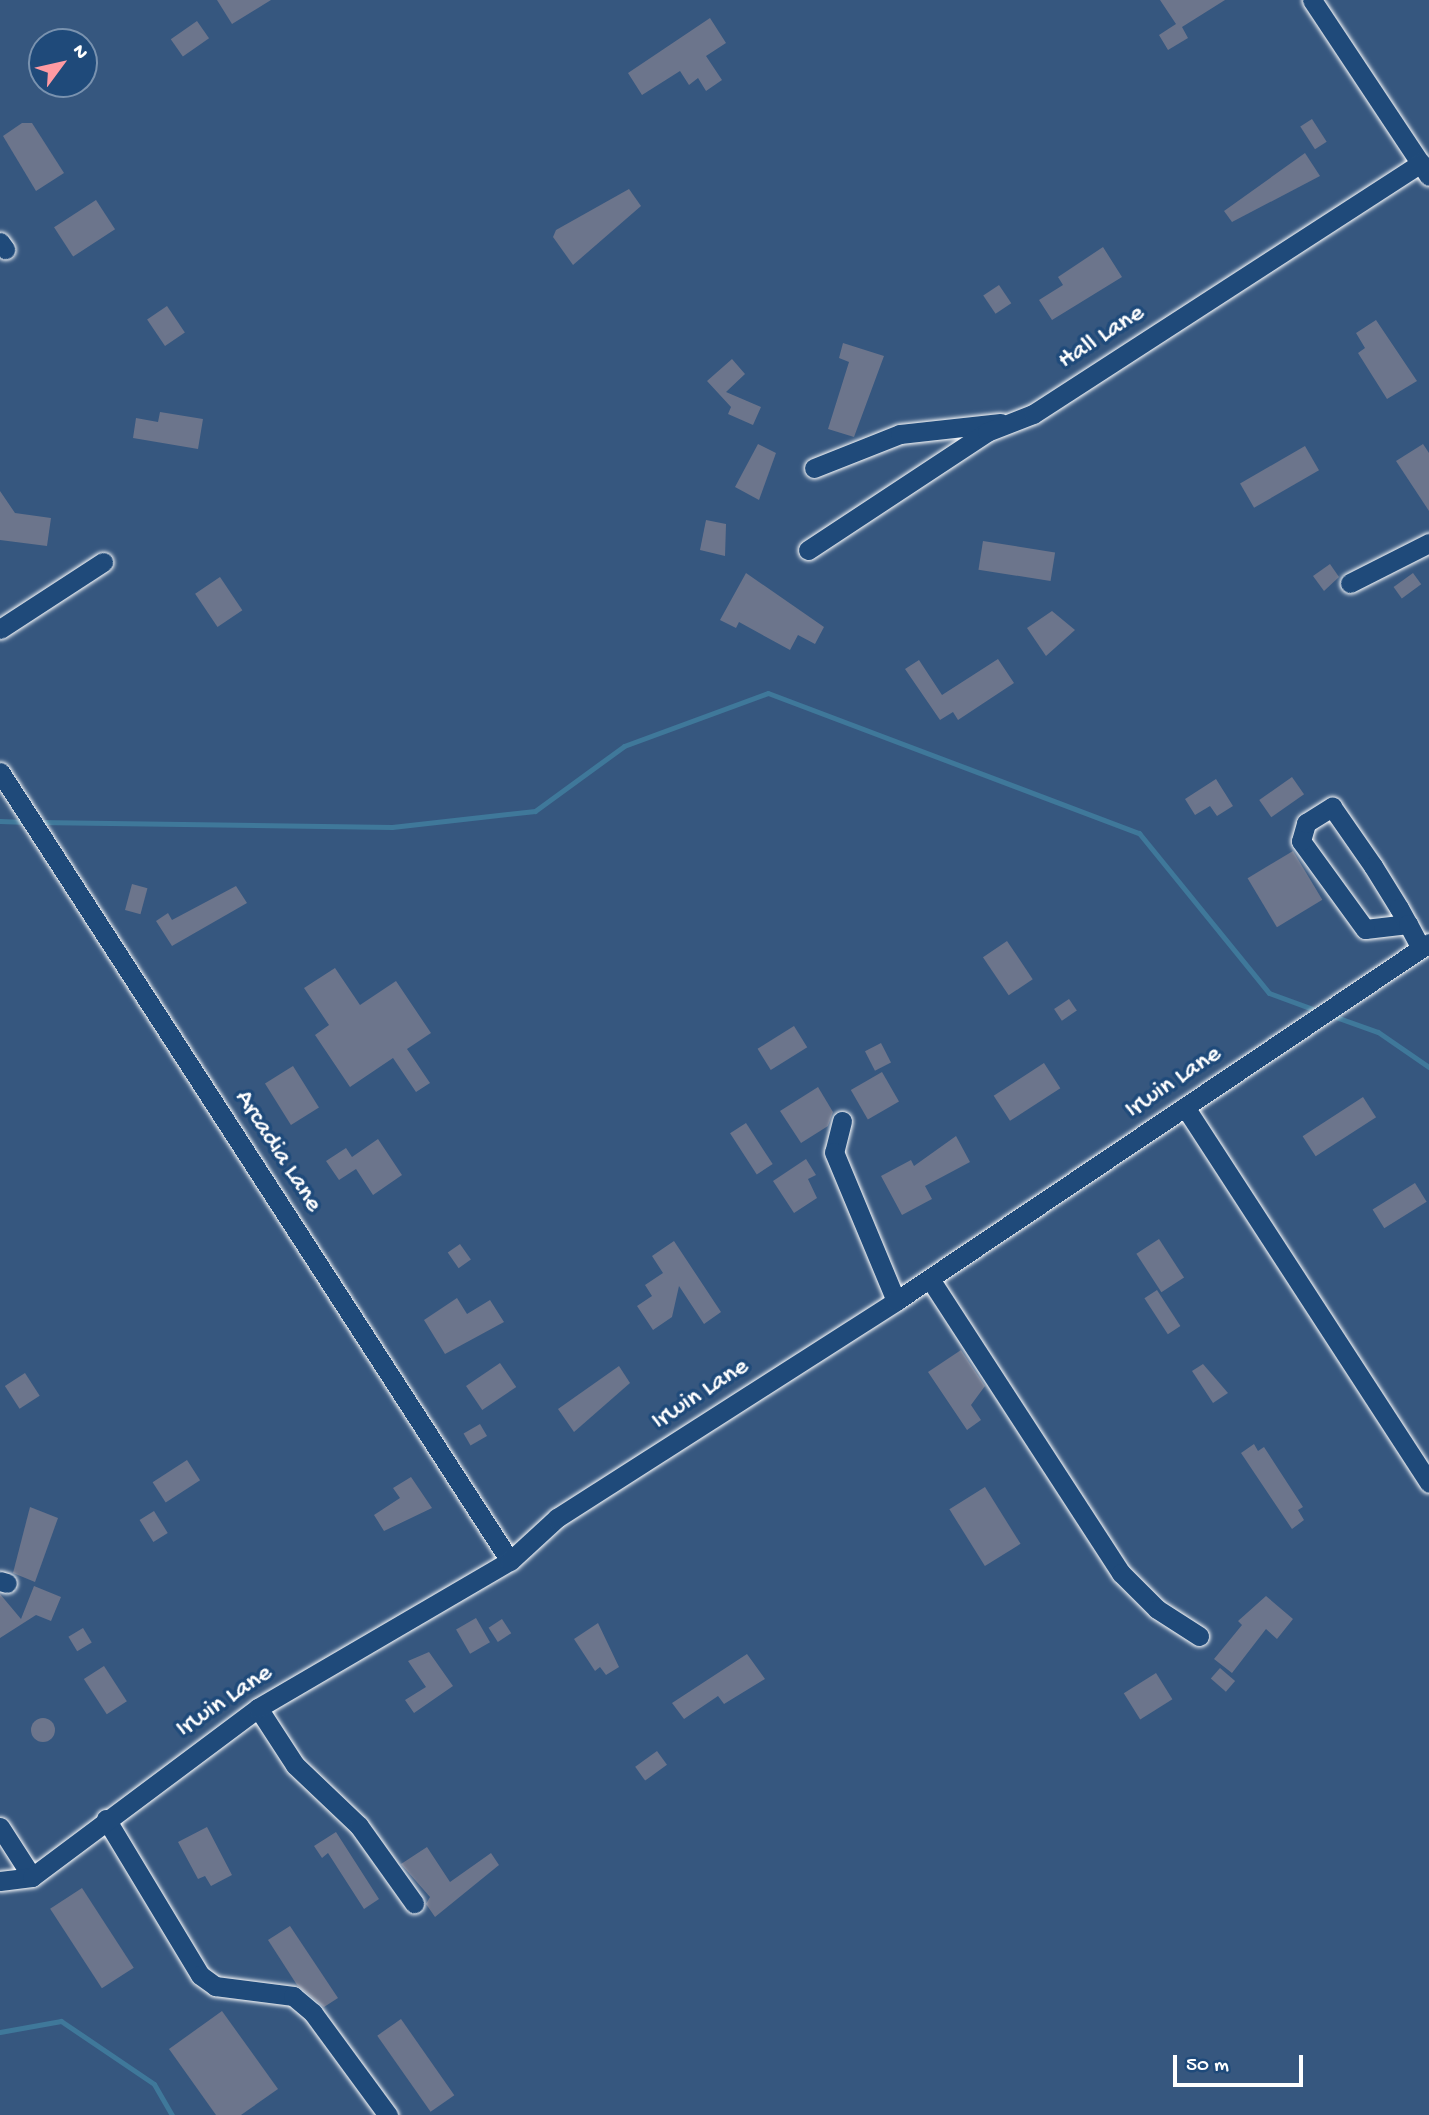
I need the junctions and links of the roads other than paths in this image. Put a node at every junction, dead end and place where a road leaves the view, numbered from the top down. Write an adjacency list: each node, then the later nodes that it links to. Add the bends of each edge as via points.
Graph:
1 (1312, 0): 2 (street)
2 (1425, 169): 3 (street, Hall Lane)
3 (1011, 422): 4 (street, via 900,434); 6 (street, Hall Lane)
4 (814, 468)
5 (1429, 543): 8 (street)
6 (808, 550)
7 (103, 562): 9 (street)
8 (1350, 583)
9 (0, 629)
10 (5, 780): 18 (street, Arcadia Lane)
11 (1408, 924): 11 (street, via 1332,807 1306,824 1301,841 1365,929); 12 (street)
12 (1425, 946): 13 (street, Irwin Lane)
13 (1185, 1107): 15 (street, Irwin Lane); 17 (street)
14 (842, 1121): 16 (street, via 834,1152)
15 (930, 1279): 16 (street, Irwin Lane); 19 (street, via 1121,1573 1157,1609)
16 (896, 1301): 18 (street, Irwin Lane, via 557,1518)
17 (1429, 1483)
18 (510, 1561): 20 (street, Irwin Lane)
19 (1199, 1636)
20 (258, 1708): 21 (street, Irwin Lane); 25 (street, via 295,1765 359,1826)
21 (106, 1819): 23 (street, Irwin Lane); 26 (street, via 200,1975 215,1986 293,1996 313,2012)
22 (0, 1827): 23 (street)
23 (32, 1877): 24 (street)
24 (0, 1881)
25 (414, 1903)
26 (388, 2115)

